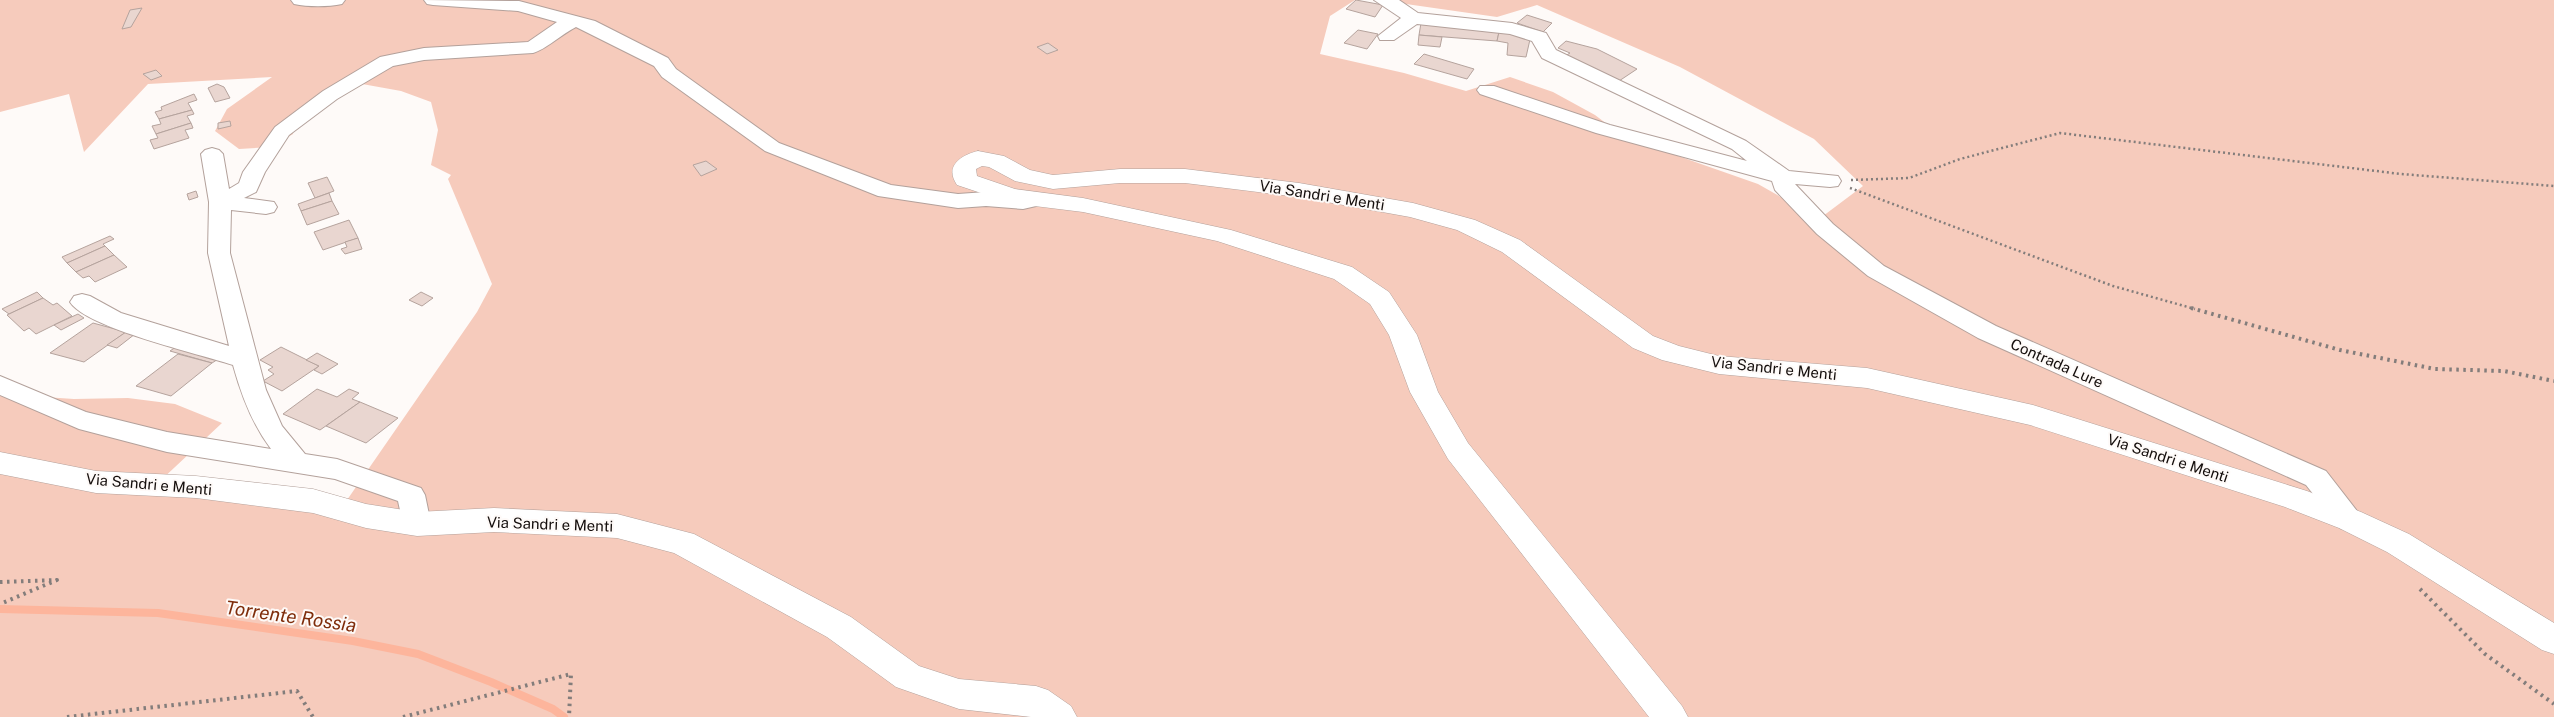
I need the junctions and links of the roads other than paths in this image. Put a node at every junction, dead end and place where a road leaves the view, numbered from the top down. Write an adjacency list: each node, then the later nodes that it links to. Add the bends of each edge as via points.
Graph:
1 (300, 0): 2 (street)
2 (336, 0)
3 (433, 0): 6 (street, via 519,6)
4 (1383, 0): 5 (street)
5 (1413, 18): 7 (street); 10 (street, via 1512,29 1538,37 1549,54 1739,145)
6 (572, 22): 12 (street, via 588,25 661,62 669,73 772,147 856,180 886,190 958,201 1023,202); 13 (street, via 533,47 424,54 387,61 330,95 282,131 254,172 248,187)
7 (1387, 36)
8 (1487, 90): 10 (street, via 1603,129)
9 (212, 154): 13 (street)
10 (1783, 176): 11 (street); 20 (street, Contrada Lure, via 1783,185 1825,229 1876,271 1987,332 2316,478)
11 (1830, 181)
12 (1037, 199): 20 (main road, Via Sandri e Menti, via 1011,196 964,180 964,166 978,158 996,161 1023,176 1053,182 1120,176 1185,176 1299,190 1413,210 1466,225 1511,246 1643,342 1672,353 1719,365 1867,378 2034,415 2296,499); 24 (main road, Via Sandri e Menti, via 1222,235 1343,273 1380,298 1403,334 1424,392 1458,451)
13 (220, 202): 14 (street); 16 (street, via 219,253)
14 (266, 207)
15 (82, 302): 16 (street, via 112,319)
16 (244, 359): 18 (street, via 253,390 271,430)
17 (0, 385): 18 (street, via 88,422 167,442)
18 (296, 462): 21 (street, via 336,469 411,494)
19 (0, 463): 21 (main road, Via Sandri e Menti, via 96,482 196,487 313,501 366,516)
20 (2350, 520): 22 (main road, Via Sandri e Menti, via 2398,543)
21 (417, 524): 23 (main road, Via Sandri e Menti, via 494,520 616,526 683,543 839,627 908,677 959,694 1036,701)
22 (2554, 640)
23 (1059, 717)
24 (1670, 717)

